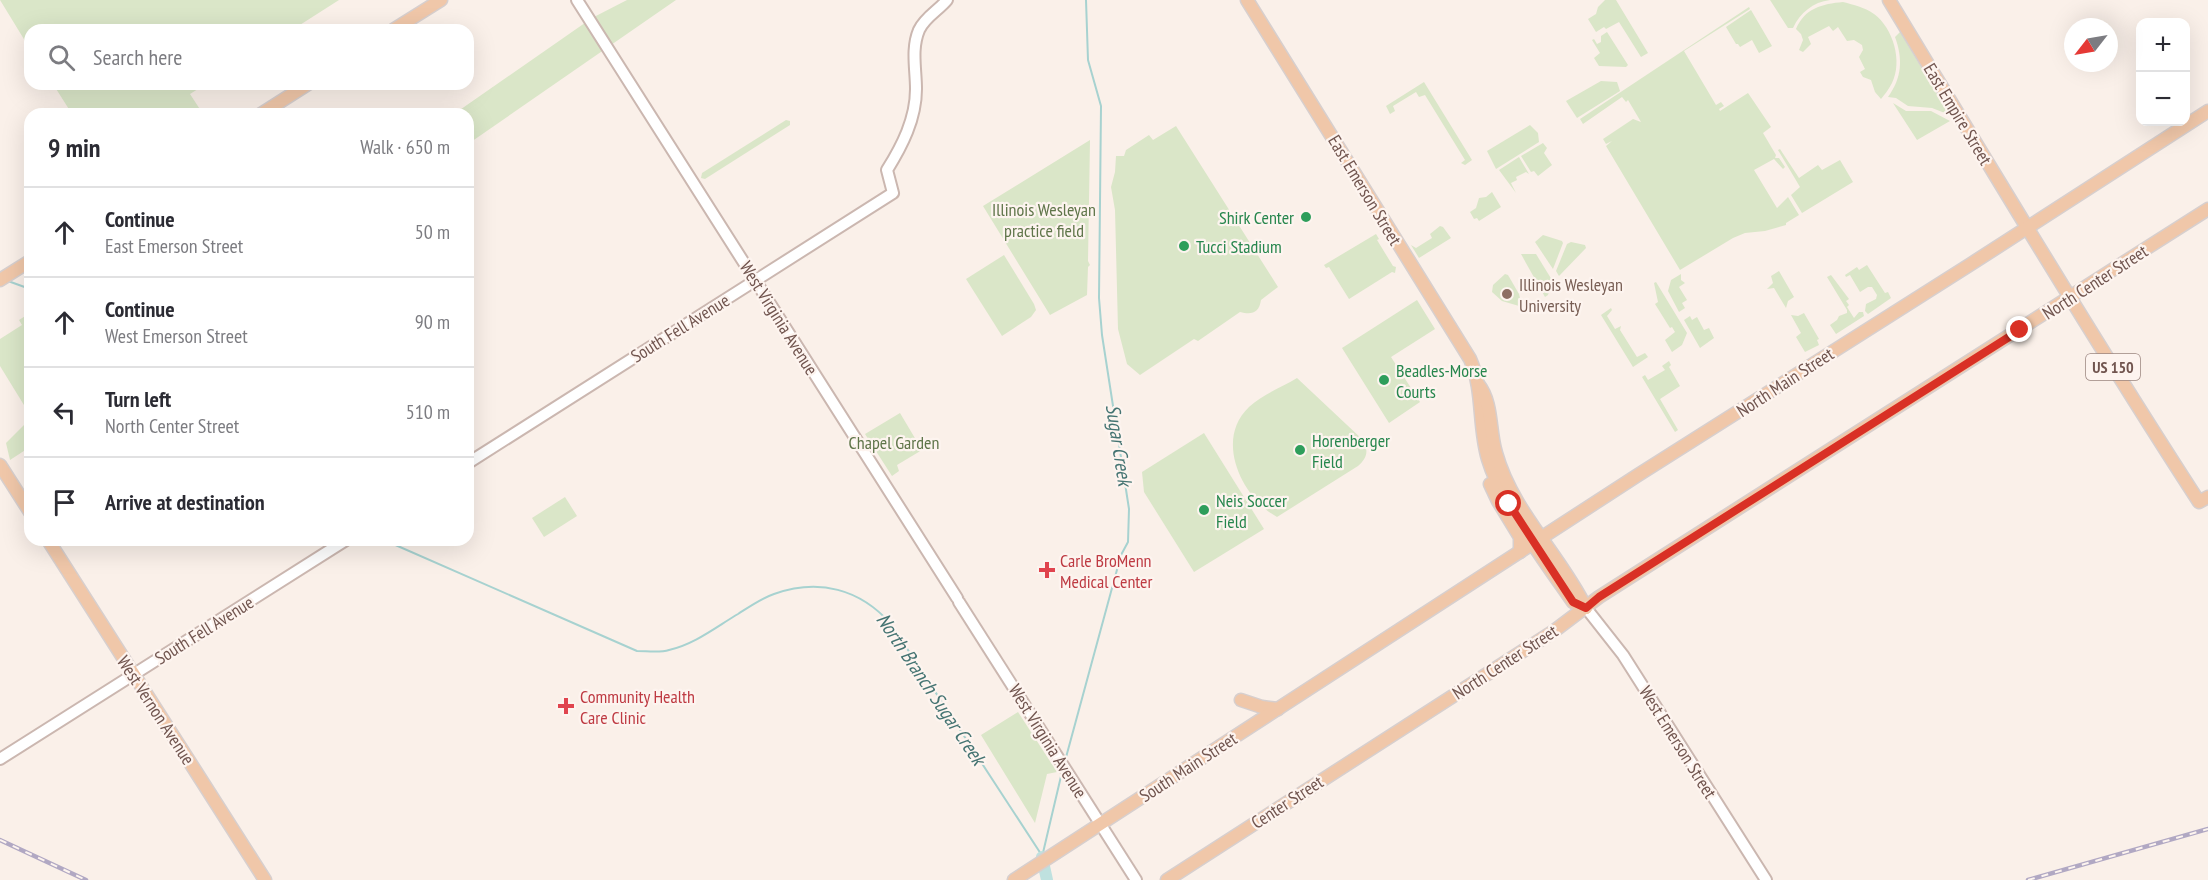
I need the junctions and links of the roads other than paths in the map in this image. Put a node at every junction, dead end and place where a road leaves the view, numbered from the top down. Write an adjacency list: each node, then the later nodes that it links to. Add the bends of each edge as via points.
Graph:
1 (441, 0): 6 (main road)
2 (576, 0): 14 (street, West Virginia Avenue)
3 (950, 0): 14 (street, South Fell Avenue, via 924,22 918,36 914,55 916,92 910,123 887,170 893,193)
4 (1247, 0): 16 (main road, East Emerson Street, via 1468,356)
5 (1889, 0): 11 (main road, East Empire Street / US 150)
6 (403, 24)
7 (299, 90): 8 (main road)
8 (270, 108)
9 (2208, 111): 11 (main road, North Main Street)
10 (2208, 209): 15 (main road, North Center Street)
11 (2027, 228): 15 (main road, US 150); 22 (main road, North Main Street)
12 (24, 264): 13 (main road)
13 (0, 279)
14 (755, 280): 17 (street, South Fell Avenue); 33 (street, West Virginia Avenue)
15 (2070, 298): 20 (main road, US 150); 26 (main road, North Center Street)
16 (1478, 384): 18 (main road, East Emerson Street); 22 (main road, East Emerson Street, via 1486,393 1496,453)
17 (474, 459)
18 (1488, 459): 22 (main road, East Emerson Street, via 1497,482); 25 (main road, via 1491,488 1521,537)
19 (0, 465): 21 (main road)
20 (2204, 499)
21 (24, 503)
22 (1537, 540): 25 (main road, North Main Street); 26 (main road, West Emerson Street, via 1573,602)
23 (52, 546): 28 (main road, West Vernon Avenue)
24 (337, 546): 28 (street, South Fell Avenue)
25 (1520, 552): 27 (main road, North Main Street)
26 (1586, 608): 31 (main road, North Center Street); 38 (street, West Emerson Street, via 1623,655)
27 (1362, 653): 30 (main road, South Main Street)
28 (134, 675): 32 (street, South Fell Avenue); 35 (main road, West Vernon Avenue)
29 (1241, 700): 30 (main road)
30 (1278, 709): 33 (main road, South Main Street)
31 (1407, 725): 37 (main road, Center Street)
32 (0, 759)
33 (1100, 824): 34 (main road, South Main Street); 36 (street, West Virginia Avenue)
34 (1019, 877)
35 (265, 880)
36 (1136, 880)
37 (1167, 880)
38 (1766, 880)

